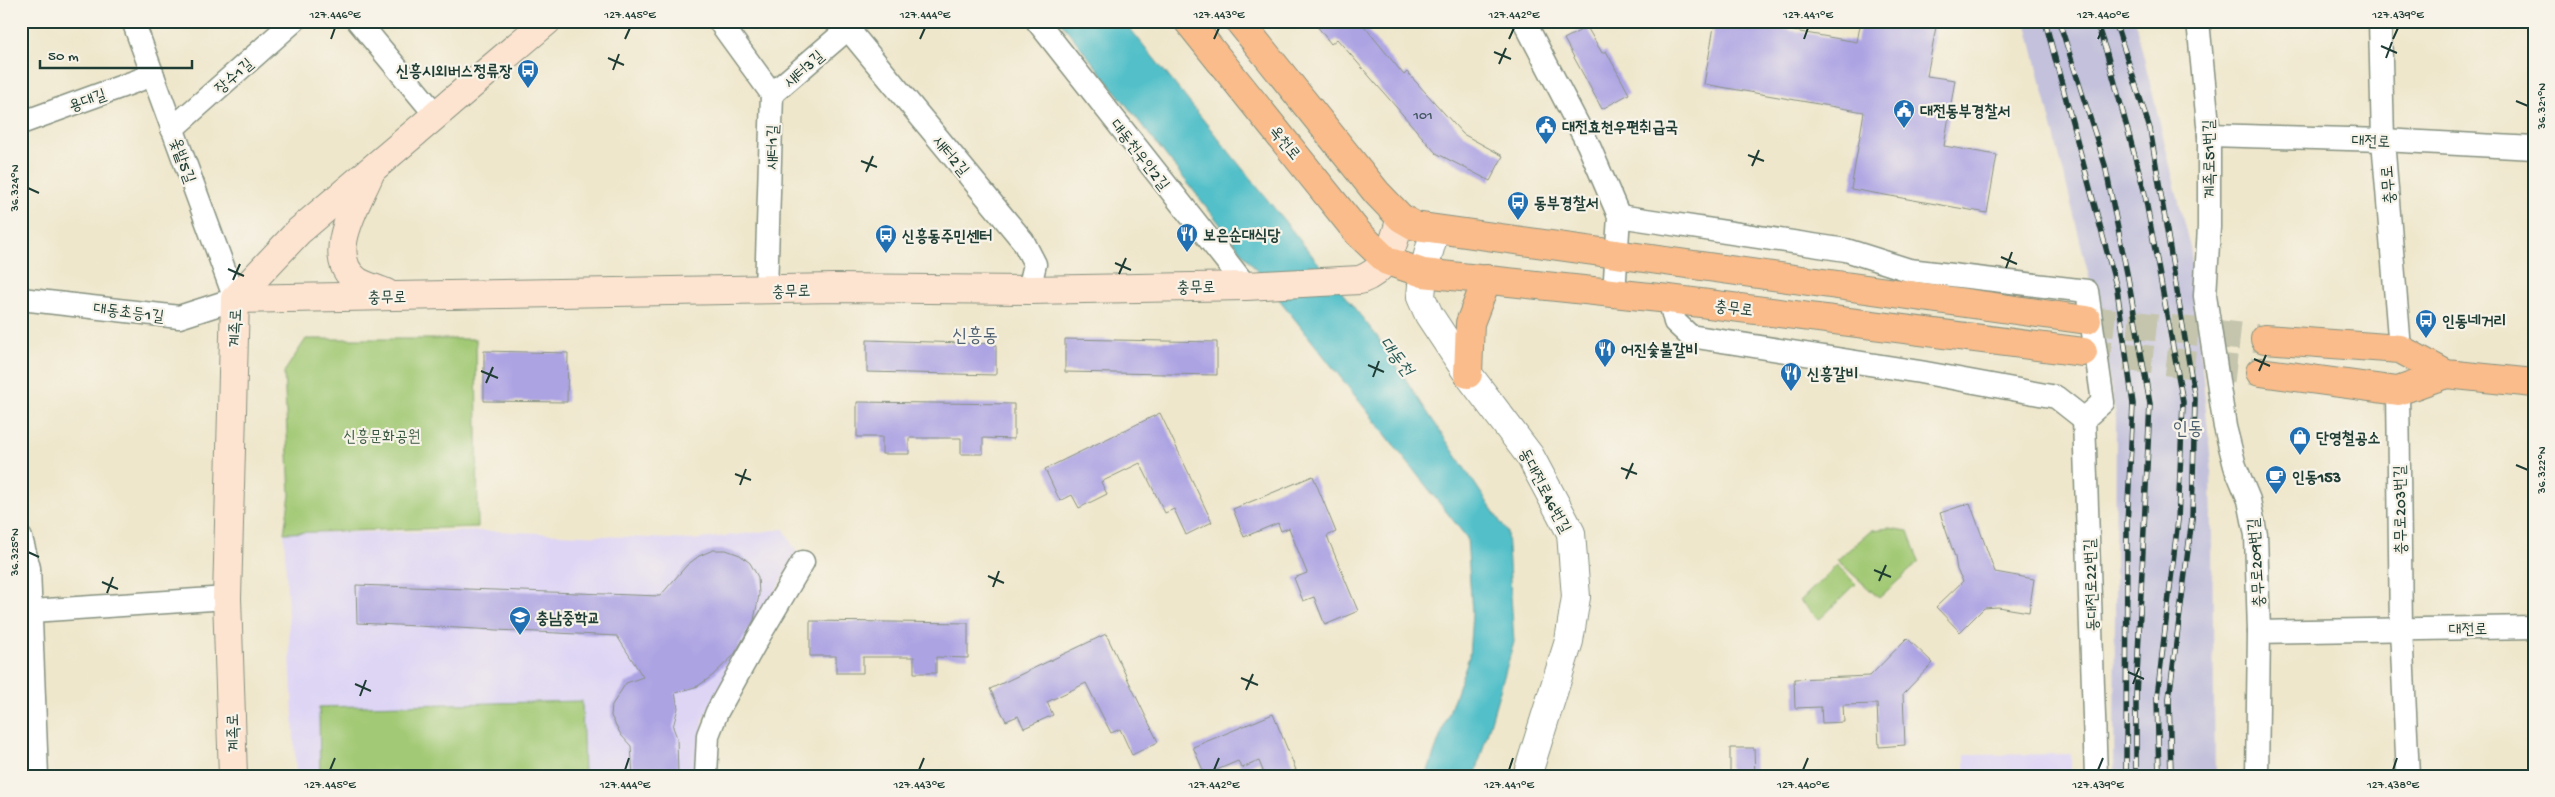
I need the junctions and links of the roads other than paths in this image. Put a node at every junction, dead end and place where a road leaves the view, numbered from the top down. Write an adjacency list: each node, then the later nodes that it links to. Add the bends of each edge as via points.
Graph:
1 (133, 21): 13 (street, 옻밭5길)
2 (294, 21): 17 (street, 장수1길)
3 (358, 21): 15 (street)
4 (547, 21): 15 (main road, 계족로)
5 (719, 21): 14 (street)
6 (1037, 21): 29 (street, 대동천우안2길)
7 (1188, 21): 26 (main road, 옥천로, via 1358,232)
8 (1239, 21): 23 (main road, via 1376,193)
9 (1524, 21): 22 (street, via 1588,144)
10 (2198, 21): 18 (street, 계족로51번길)
11 (2380, 21): 19 (street, 충무로)
12 (853, 25): 14 (street, 새터3길); 30 (street, 새터2길, via 1023,241 1034,264)
13 (153, 75): 16 (street, 용대길); 17 (street, 옻밭5길)
14 (772, 94): 31 (street, 새터1길)
15 (435, 114): 21 (main road, 계족로)
16 (21, 123)
17 (172, 129): 36 (street, 옻밭5길)
18 (2209, 135): 19 (street, 대전로); 34 (street, 계족로51번길)
19 (2383, 140): 20 (street, 대전로); 40 (street, 충무로)
20 (2534, 148)
21 (373, 166): 33 (main road, via 342,240 342,261 357,281); 36 (main road, 계족로, via 299,230)
22 (1619, 216): 25 (street); 47 (street, via 1846,250 1909,270 2087,292 2103,402)
23 (1401, 218): 24 (main road, via 1415,226); 26 (main road)
24 (1435, 230): 25 (main road); 27 (street, 동대전로46번길)
25 (1617, 253): 32 (street); 38 (main road)
26 (1387, 260): 27 (main road, 충무로); 29 (main road, 충무로, via 1373,275 1348,280)
27 (1423, 273): 28 (main road, 충무로); 43 (street, 동대전로46번길, via 1421,297 1429,316)
28 (1487, 279): 32 (main road, 충무로); 43 (main road, via 1470,323)
29 (1246, 286): 30 (main road, 충무로)
30 (1030, 290): 31 (main road, 충무로, via 834,288)
31 (766, 291): 33 (main road, 충무로)
32 (1614, 294): 37 (main road, 충무로)
33 (392, 296): 36 (main road, 충무로)
34 (2205, 296): 54 (street, 충무로209번길, via 2225,427 2235,466 2250,500 2256,535)
35 (21, 298): 36 (street, 대동초등1길, via 179,317)
36 (235, 299): 50 (main road, 계족로)
37 (1668, 299): 41 (main road, 충무로); 47 (street, via 1675,322 1690,336 2056,397)
38 (2087, 320)
39 (2265, 339): 40 (main road)
40 (2400, 349): 44 (main road)
41 (2083, 352)
42 (2260, 372): 46 (main road)
43 (1468, 374): 58 (street, 동대전로46번길, via 1530,456 1571,533 1576,597 1569,641)
44 (2446, 374): 45 (main road); 46 (main road)
45 (2534, 383)
46 (2398, 391): 53 (street, 충무로203번길)
47 (2084, 418): 59 (street, 동대전로22번길)
48 (21, 538): 51 (street, via 29,568)
49 (803, 562): 57 (street, via 717,712 708,735)
50 (227, 598): 51 (street); 56 (main road, 계족로)
51 (32, 611): 55 (street)
52 (2534, 627): 53 (street, 대전로)
53 (2401, 628): 54 (street); 61 (street, 충무로203번길)
54 (2259, 632): 60 (street, 충무로209번길)
55 (37, 776)
56 (233, 776)
57 (706, 776)
58 (1527, 776)
59 (2096, 776)
60 (2256, 776)
61 (2408, 776)

